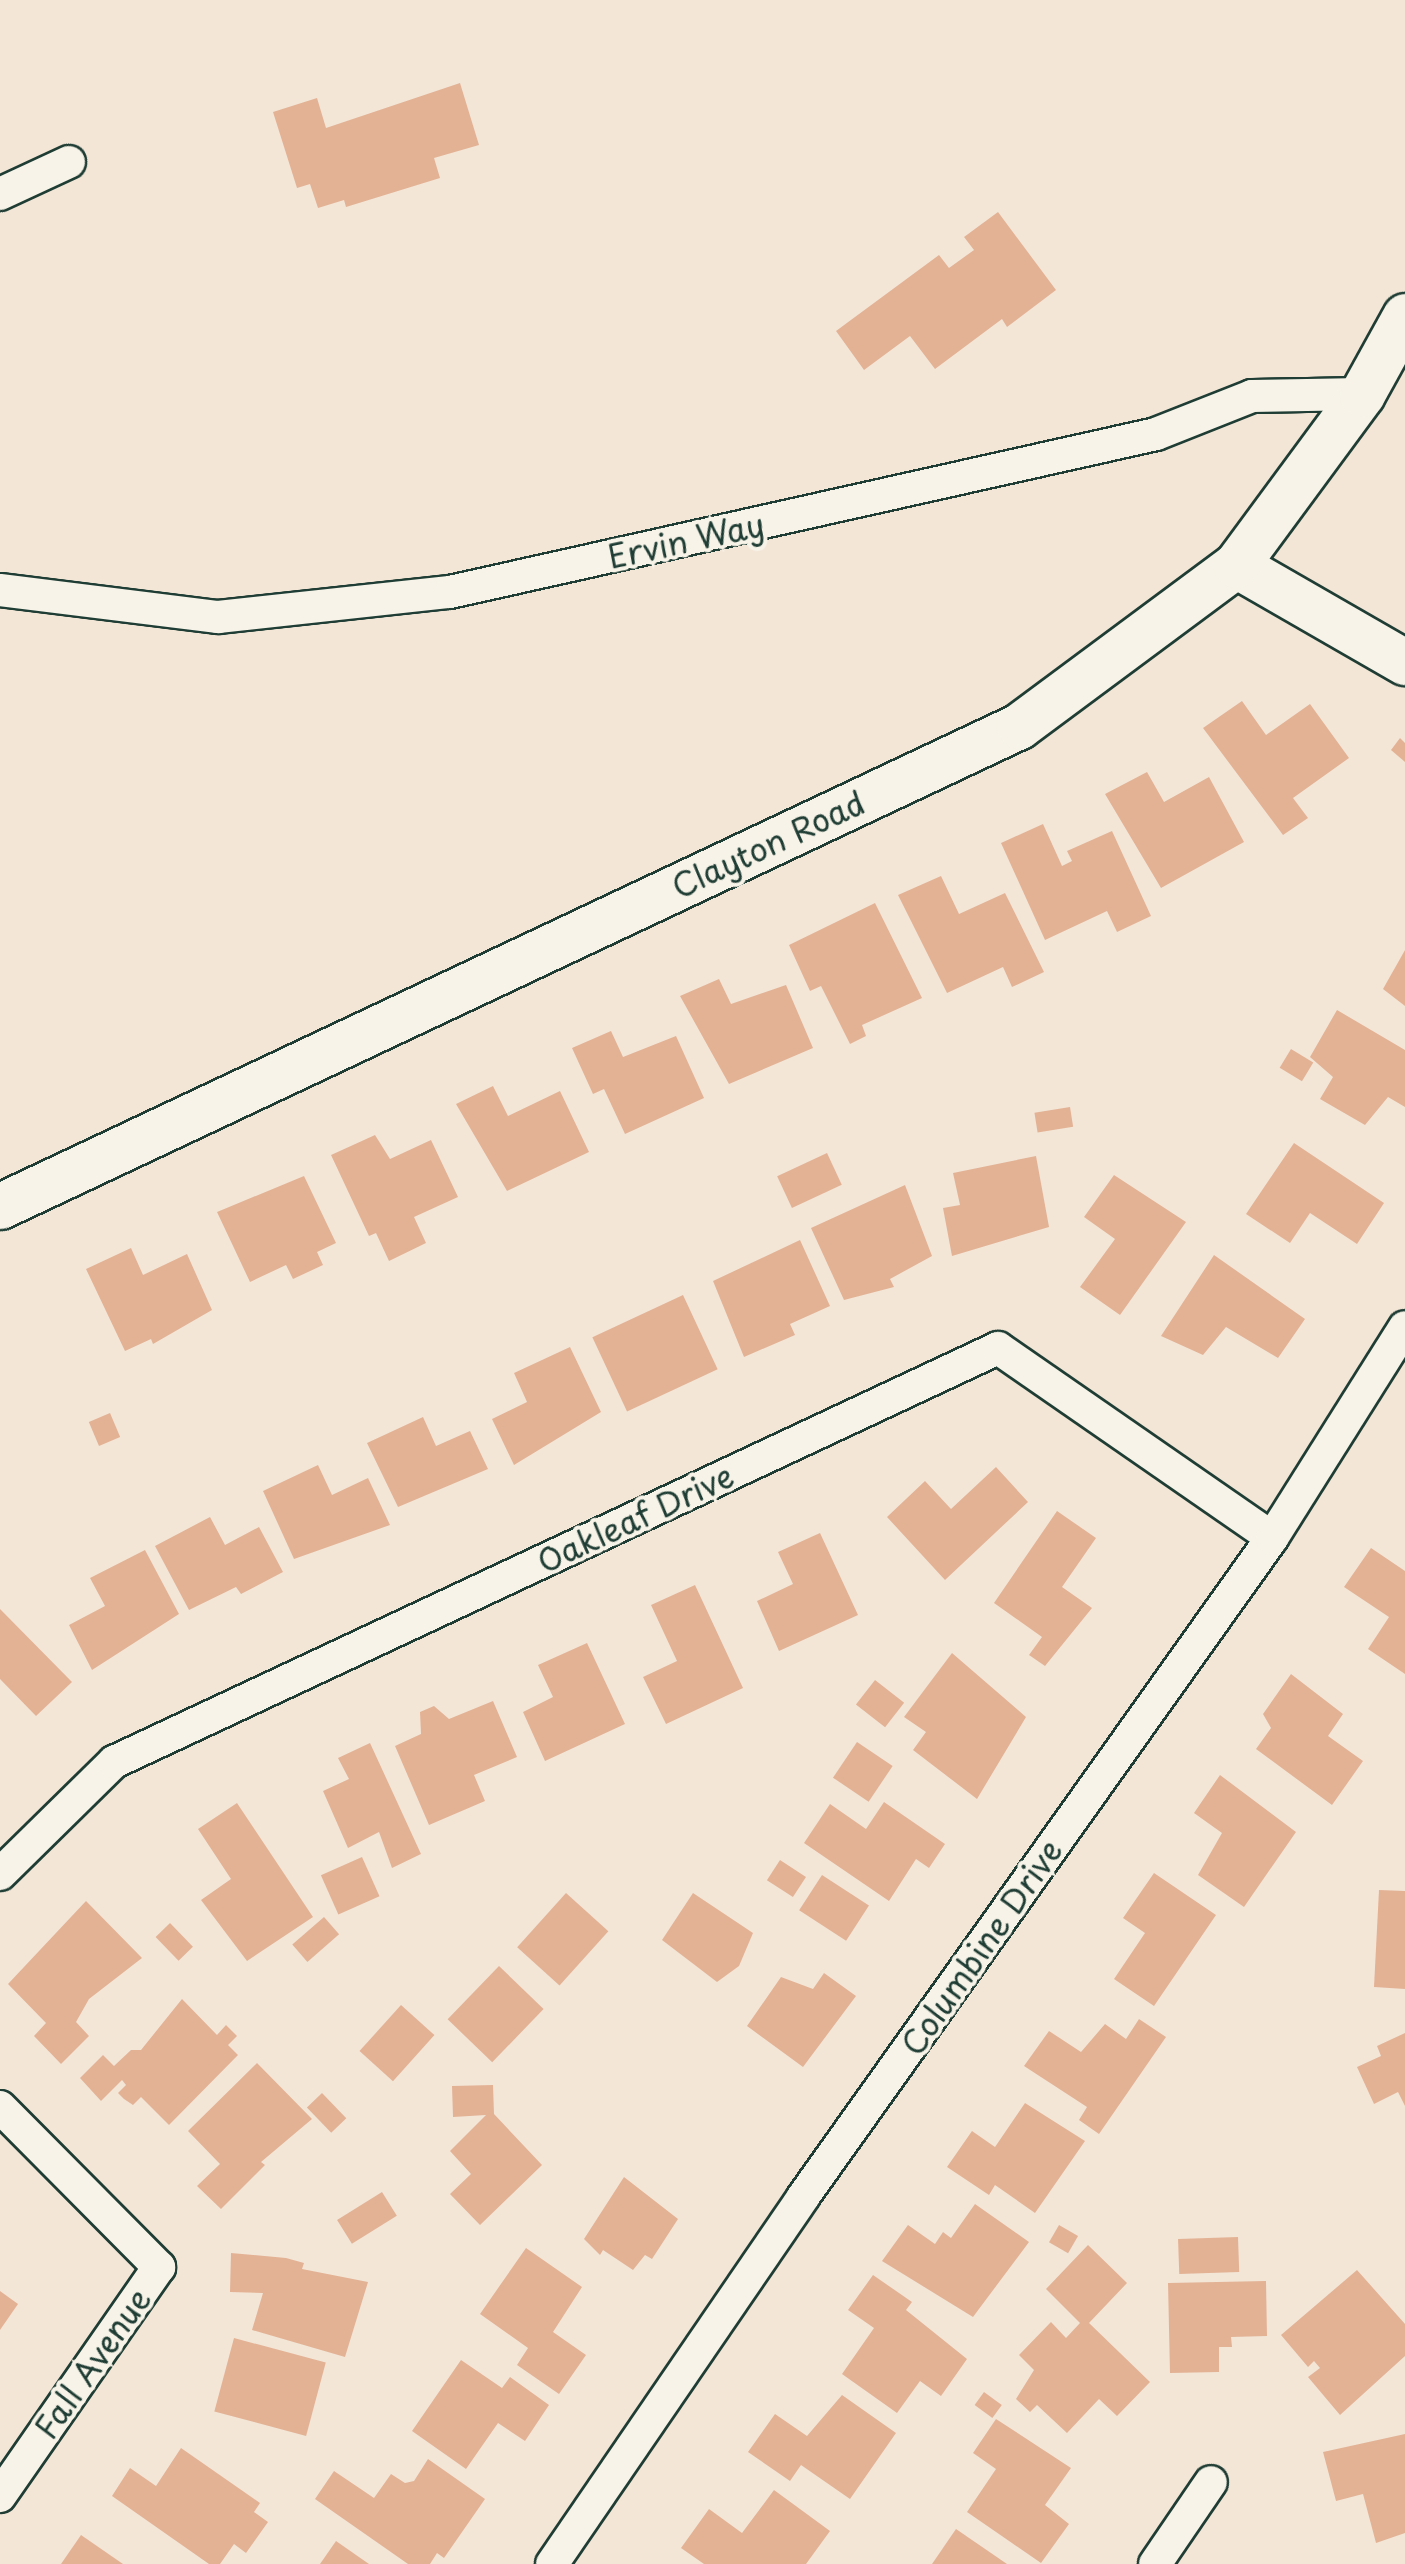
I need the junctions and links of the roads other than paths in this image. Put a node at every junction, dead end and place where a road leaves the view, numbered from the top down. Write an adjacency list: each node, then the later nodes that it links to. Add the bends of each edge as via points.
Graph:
1 (69, 162): 2 (street)
2 (0, 194)
3 (1405, 316): 4 (street, Clayton Road)
4 (1362, 394): 5 (street, Clayton Road); 6 (street, Ervin Way, via 1252,396 1156,434 450,592 218,618)
5 (1236, 565): 7 (street); 8 (street, Clayton Road, via 1020,726)
6 (0, 590)
7 (1405, 662)
8 (0, 1206)
9 (1405, 1327): 10 (street, Columbine Drive)
10 (1272, 1538): 11 (street, Oakleaf Drive, via 998,1348 114,1762); 15 (street, Columbine Drive)
11 (0, 1874)
12 (0, 2107): 14 (street, Fall Avenue, via 159,2267)
13 (1211, 2482): 16 (street)
14 (0, 2496)
15 (552, 2564)
16 (1155, 2564)

